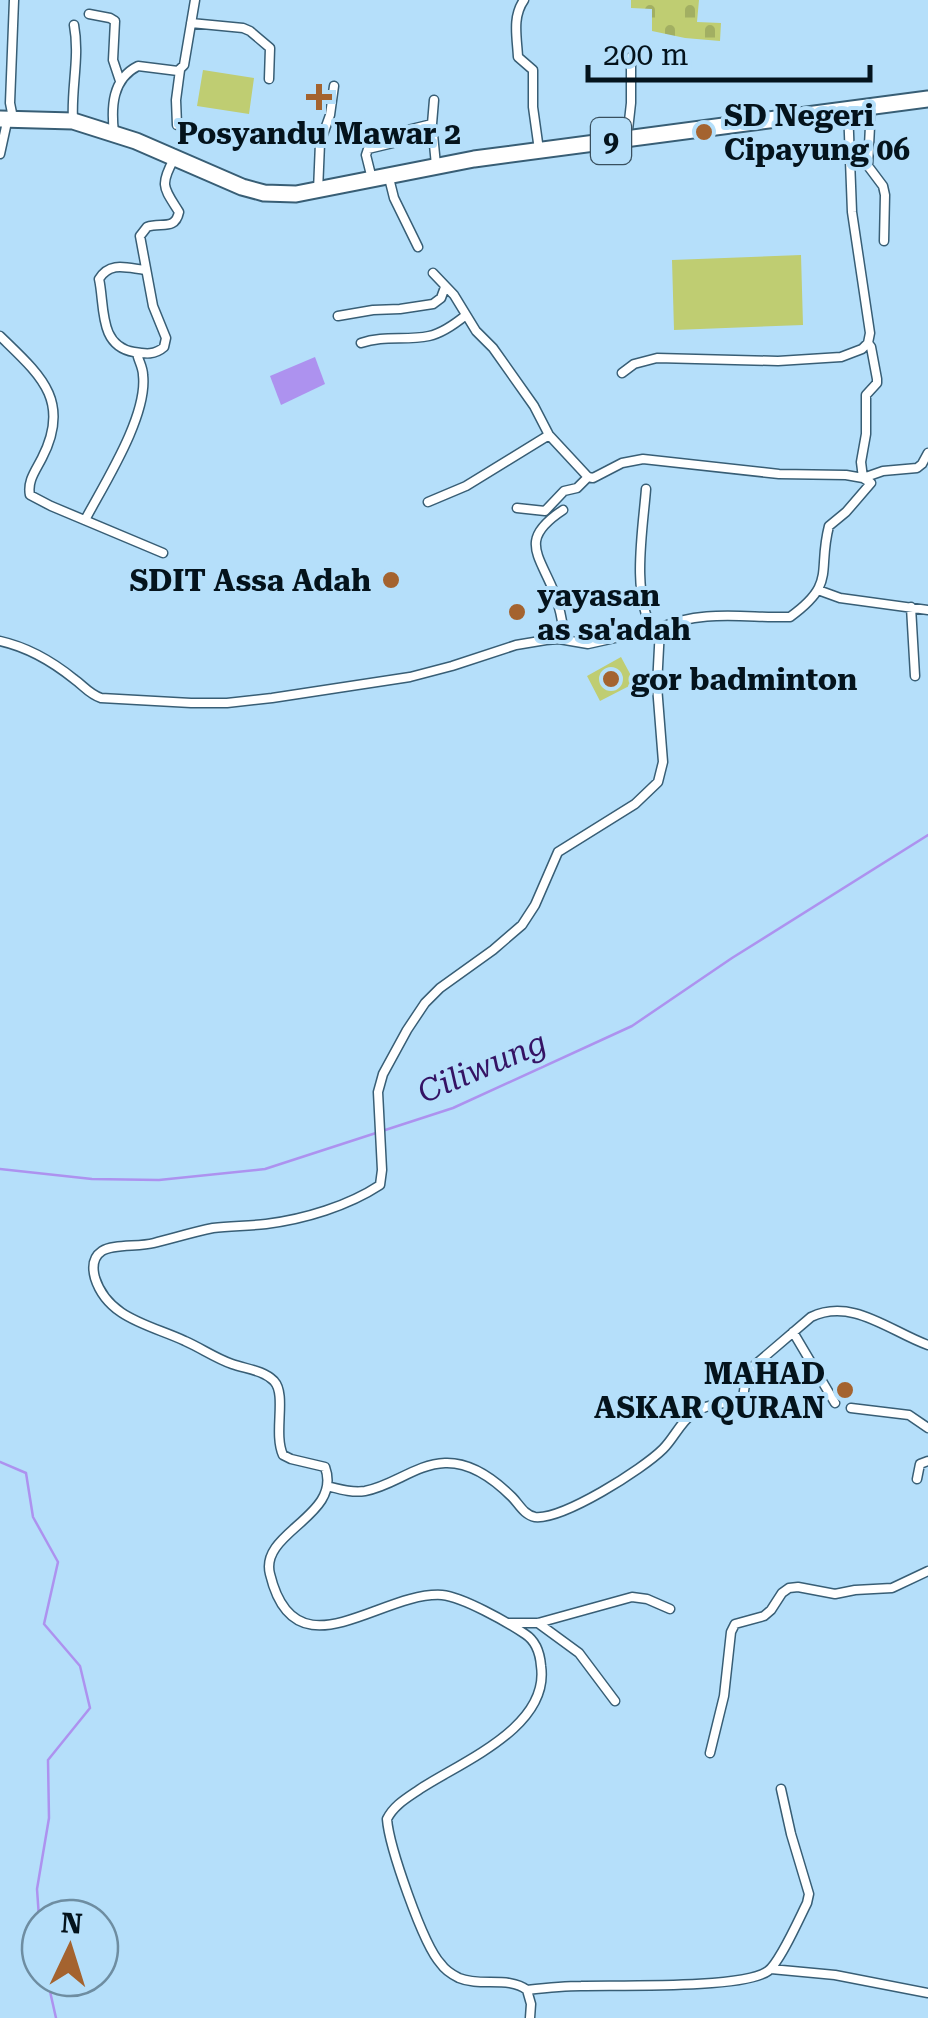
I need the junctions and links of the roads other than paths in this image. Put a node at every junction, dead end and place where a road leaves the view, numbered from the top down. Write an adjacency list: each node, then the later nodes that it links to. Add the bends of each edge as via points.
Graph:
1 (14, 0): 6 (street)
2 (196, 0): 7 (street)
3 (524, 0): 24 (street, via 516,22 518,57 533,70)
4 (90, 14): 12 (street, via 115,21 113,60)
5 (0, 20): 6 (street)
6 (12, 22): 18 (street)
7 (191, 23): 10 (street); 11 (street, via 250,31 270,48)
8 (74, 25): 19 (street)
9 (630, 58): 23 (street)
10 (180, 70): 12 (street, via 138,66); 20 (street)
11 (269, 79)
12 (120, 81): 22 (street)
13 (334, 86): 30 (street, via 320,143)
14 (434, 100): 21 (street)
15 (928, 100): 16 (highway, 9)
16 (871, 106): 17 (highway, 9); 31 (street, via 868,166 885,195)
17 (848, 108): 23 (highway, 9); 40 (street)
18 (6, 119): 19 (highway, 9); 25 (street)
19 (74, 121): 22 (highway, 9)
20 (177, 124)
21 (432, 124): 27 (street); 28 (street, via 391,134 393,143 368,150)
22 (114, 133): 26 (highway, 9)
23 (627, 139): 24 (highway, 9)
24 (539, 150): 27 (highway, 9)
25 (0, 154)
26 (175, 157): 30 (highway, 9, via 264,193); 33 (street, via 163,182 178,216 141,233)
27 (436, 165): 28 (highway, 9)
28 (372, 179): 30 (highway, 9)
29 (390, 182): 32 (street)
30 (318, 191)
31 (884, 240)
32 (418, 247)
33 (145, 270): 41 (street, via 166,342 159,352); 41 (street, via 112,267 99,277 107,331 117,345)
34 (432, 273): 35 (street)
35 (446, 286): 36 (street, via 433,304); 37 (street)
36 (338, 316)
37 (466, 316): 39 (street, via 429,336); 43 (street)
38 (0, 336): 51 (street, via 39,375 53,405 51,439 28,491)
39 (361, 343)
40 (868, 343): 42 (street, via 856,353 828,358 657,358); 46 (street, via 877,379 866,395)
41 (137, 353): 51 (street, via 144,377 138,410)
42 (622, 374)
43 (549, 435): 45 (street); 48 (street)
44 (928, 453): 46 (street, via 917,468)
45 (588, 477): 46 (street, via 643,459); 49 (street, via 545,511)
46 (863, 478): 53 (street, via 871,483 829,526)
47 (646, 488): 56 (street, via 642,587 644,612)
48 (428, 502)
49 (517, 508)
50 (563, 510): 59 (street, via 539,530 536,547)
51 (85, 520): 52 (street)
52 (163, 553)
53 (818, 590): 54 (street); 56 (street, via 790,617 719,615)
54 (912, 607): 55 (street); 57 (street)
55 (928, 610)
56 (656, 629): 59 (street, via 588,644); 69 (street, via 662,775 635,804 558,852 522,925 425,1003 378,1092 380,1184 295,1219 113,1247 93,1265 102,1292 122,1314 276,1383 280,1450 325,1467)
57 (913, 634): 58 (street); 61 (street)
58 (928, 634)
59 (565, 640): 60 (street, via 516,645 379,682 191,703 94,695 41,656)
60 (0, 641)
61 (915, 676)
62 (793, 1332): 63 (street, via 818,1313 844,1310); 64 (street); 69 (street, via 750,1370 741,1400 697,1410 645,1465 554,1514 529,1516 487,1476 452,1463 366,1491)
63 (928, 1345)
64 (835, 1403)
65 (851, 1408): 66 (street, via 908,1414)
66 (928, 1428)
67 (928, 1460): 68 (street)
68 (917, 1479)
69 (327, 1486): 72 (street, via 318,1506 270,1559 270,1575 294,1620 333,1624 440,1595)
70 (928, 1571): 75 (street, via 892,1588 835,1594 789,1588 764,1616 735,1624)
71 (670, 1609): 73 (street, via 632,1597)
72 (505, 1623): 73 (street); 78 (street, via 537,1648 542,1680 532,1707 494,1744 400,1802 387,1824 442,1966 473,1982)
73 (538, 1623): 74 (street, via 579,1654)
74 (614, 1701)
75 (710, 1753)
76 (781, 1789): 77 (street, via 809,1894)
77 (771, 1969): 78 (street, via 701,1984); 79 (street)
78 (526, 1990): 80 (street)
79 (928, 1993)
80 (530, 2018)

